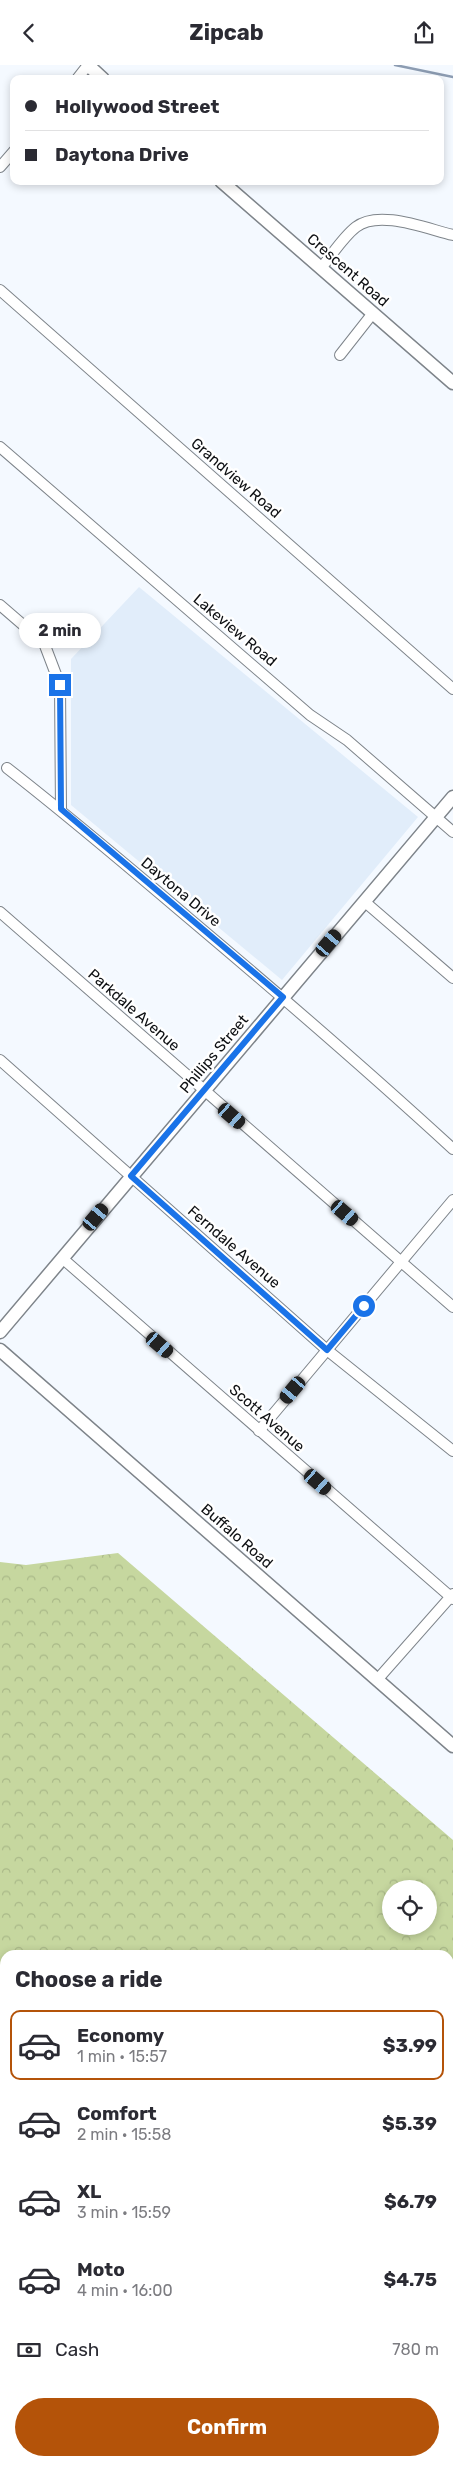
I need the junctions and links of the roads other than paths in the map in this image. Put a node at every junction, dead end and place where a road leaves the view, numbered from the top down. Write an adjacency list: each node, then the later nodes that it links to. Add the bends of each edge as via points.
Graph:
1 (88, 65): 2 (street); 3 (street)
2 (79, 75)
3 (99, 75)
4 (10, 156): 5 (street)
5 (0, 167)
6 (226, 185): 8 (street, Crescent Road)
7 (453, 235): 8 (street, via 390,220 371,219 356,227)
8 (321, 268): 10 (street, Crescent Road)
9 (0, 290): 15 (street, Grandview Road)
10 (374, 313): 11 (street); 12 (street, Crescent Road)
11 (340, 355)
12 (453, 383)
13 (0, 447): 19 (street, Lakeview Road, via 310,715 347,740)
14 (0, 605): 18 (street, via 44,643 60,685)
15 (453, 689)
16 (7, 768): 18 (street, Daytona Drive)
17 (453, 797): 19 (street, Phillips Street)
18 (61, 809): 24 (street, Daytona Drive)
19 (436, 817): 20 (street, Lakeview Road); 21 (street, Phillips Street)
20 (453, 832)
21 (365, 901): 23 (street); 24 (street, Phillips Street)
22 (0, 912): 26 (street, Parkdale Avenue)
23 (453, 978)
24 (283, 997): 26 (street, Phillips Street); 27 (street, Daytona Drive)
25 (0, 1060): 28 (street, Ferndale Avenue)
26 (204, 1091): 28 (street, Phillips Street); 31 (street, Parkdale Avenue)
27 (453, 1149)
28 (131, 1176): 30 (street, Phillips Street); 35 (street, Ferndale Avenue)
29 (453, 1200): 31 (street)
30 (62, 1258): 33 (street, Phillips Street); 36 (street, Scott Avenue)
31 (401, 1262): 32 (street, Parkdale Avenue); 35 (street)
32 (453, 1307)
33 (0, 1332)
34 (0, 1350): 39 (street, Buffalo Road)
35 (327, 1350): 36 (street); 37 (street, Ferndale Avenue)
36 (259, 1431): 38 (street, Scott Avenue)
37 (453, 1451)
38 (452, 1596): 39 (street)
39 (377, 1680): 40 (street, Buffalo Road)
40 (453, 1746)

